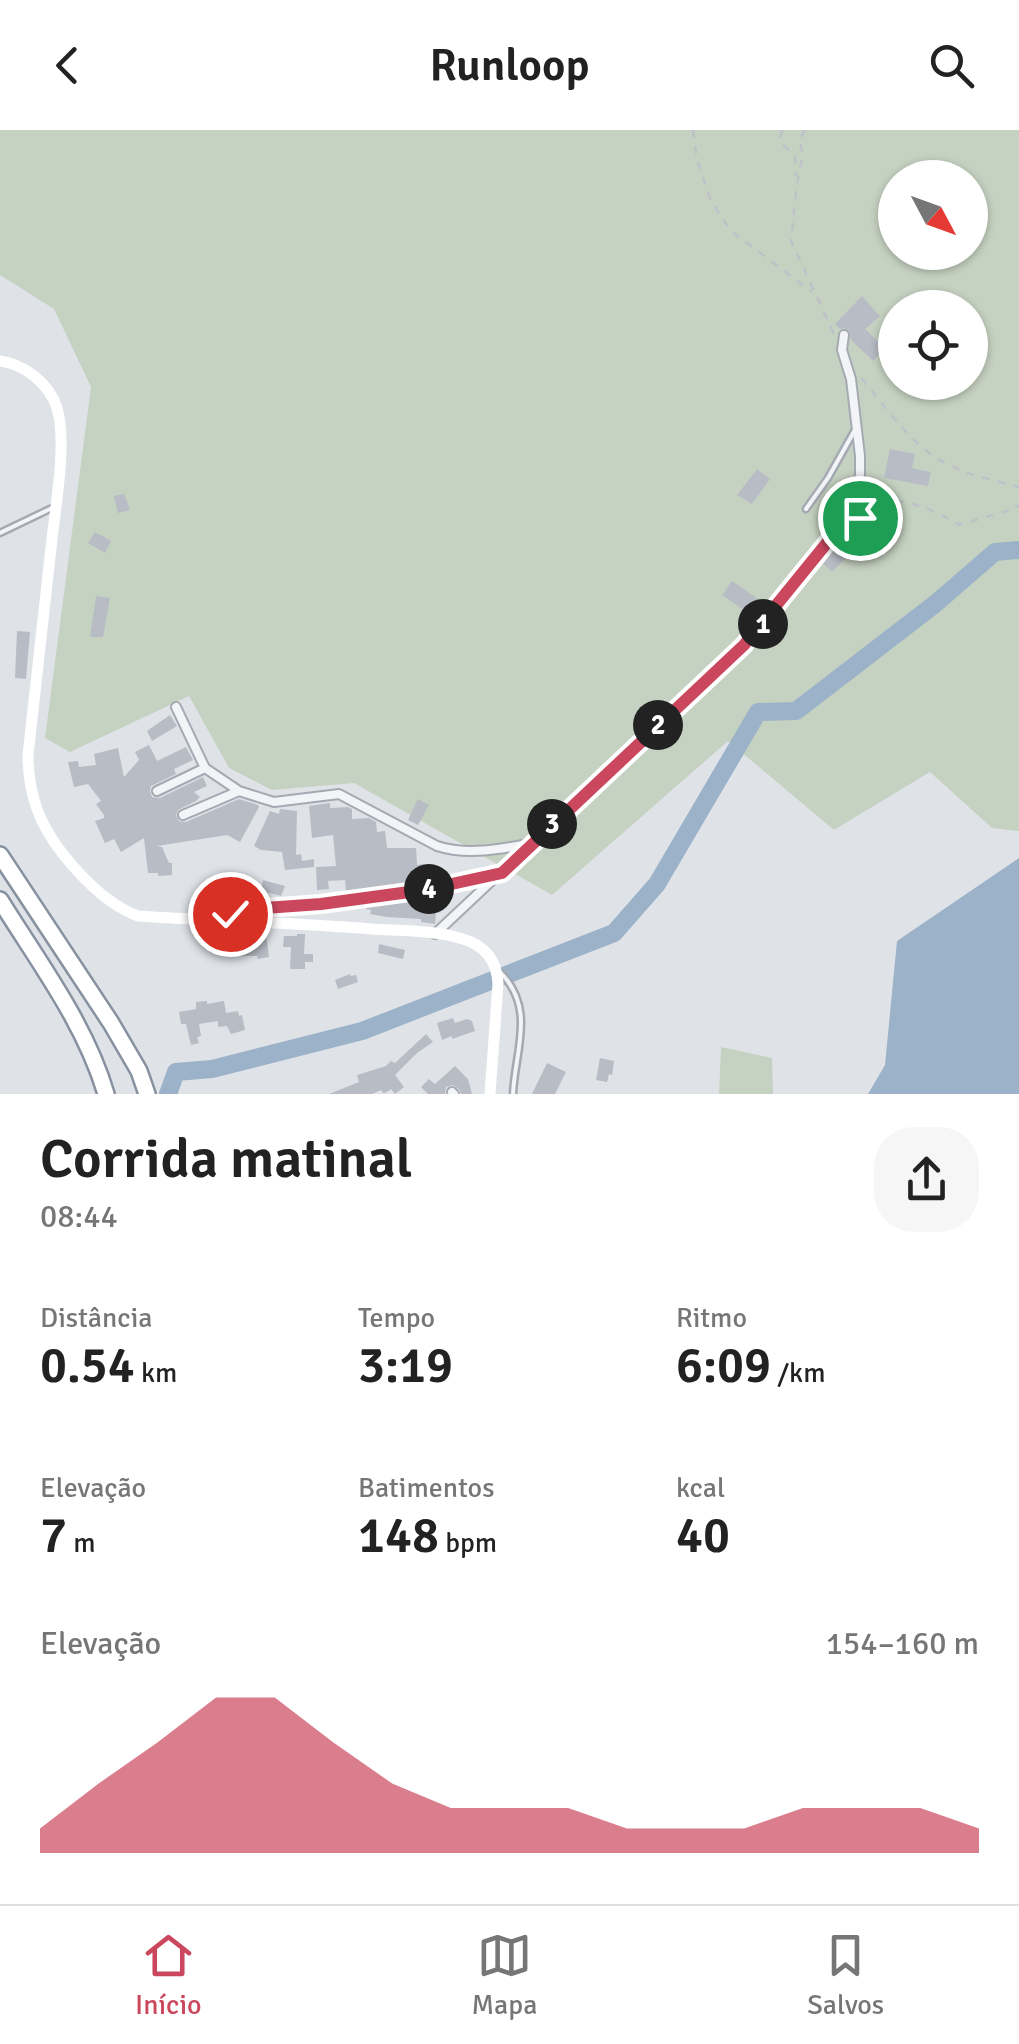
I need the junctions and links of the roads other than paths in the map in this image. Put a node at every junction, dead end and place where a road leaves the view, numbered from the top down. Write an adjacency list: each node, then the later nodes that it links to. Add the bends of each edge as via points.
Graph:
1 (844, 336): 3 (street)
2 (0, 361): 4 (main road, via 30,372 56,405)
3 (857, 426): 5 (lane); 12 (street, via 860,475 839,528 744,645)
4 (56, 506): 6 (lane); 16 (main road, via 28,755 38,811 54,842 121,910)
5 (806, 509)
6 (0, 532)
7 (176, 707): 8 (street)
8 (205, 768): 9 (street); 10 (street)
9 (239, 790): 11 (street); 12 (street, via 274,802 339,794 448,850)
10 (157, 791)
11 (184, 815)
12 (532, 843): 14 (street)
13 (0, 855): 20 (highway, via 111,1023)
14 (502, 873): 16 (street, via 424,890 237,910); 17 (street)
15 (0, 900): 19 (highway, via 81,1030)
16 (222, 921): 17 (main road)
17 (436, 934): 18 (main road, via 484,950)
18 (498, 970): 21 (main road); 22 (lane, via 513,986 522,1014)
19 (106, 1094)
20 (147, 1094)
21 (490, 1094)
22 (513, 1094)

